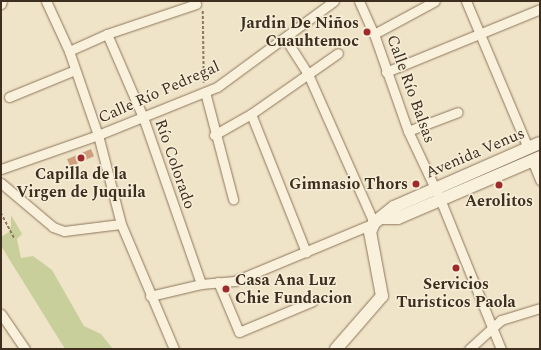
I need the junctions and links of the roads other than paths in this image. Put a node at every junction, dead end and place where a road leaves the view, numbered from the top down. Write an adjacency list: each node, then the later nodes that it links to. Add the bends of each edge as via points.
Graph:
1 (2, 1): 8 (street)
2 (46, 1): 14 (street)
3 (334, 1): 13 (street, Calle Río Pedregal)
4 (359, 1): 12 (street, Calle Río Balsas)
5 (435, 1): 12 (street)
6 (466, 1): 10 (street)
7 (200, 2): 11 (street)
8 (1, 4)
9 (540, 9): 10 (street)
10 (478, 33): 17 (street); 28 (street)
11 (107, 34): 14 (street); 23 (street, Río Colorado)
12 (374, 34): 17 (street, Calle Río Balsas)
13 (285, 38): 18 (street); 19 (street, Calle Río Pedregal, via 224,83)
14 (69, 51): 16 (street)
15 (338, 53): 18 (street)
16 (75, 70): 20 (street); 25 (street)
17 (386, 72): 24 (street, Calle Río Balsas)
18 (308, 74): 22 (street); 35 (street)
19 (204, 92): 23 (street, Calle Río Pedregal); 26 (street)
20 (9, 97)
21 (458, 112): 24 (street)
22 (251, 114): 26 (street); 37 (street)
23 (143, 117): 25 (street, Calle Río Pedregal); 39 (street, Río Colorado)
24 (408, 131): 33 (street, Calle Río Balsas)
25 (98, 135): 30 (street, Calle Río Pedregal); 36 (street)
26 (214, 135): 34 (street)
27 (540, 143): 28 (main road, Avenida Venus)
28 (528, 148): 33 (main road, Avenida Venus)
29 (536, 158): 31 (street); 33 (main road, Avenida Venus)
30 (1, 169)
31 (540, 180)
32 (1, 183): 36 (street, via 53,227 64,232)
33 (438, 193): 35 (main road, Avenida Venus, via 398,218); 44 (street, Calle Río Balsas)
34 (233, 199)
35 (379, 221): 37 (street); 47 (main road, via 370,232 382,296)
36 (121, 224): 40 (street)
37 (306, 252): 38 (street, via 235,281)
38 (218, 282): 39 (street); 41 (street, via 239,332)
39 (201, 284): 40 (street)
40 (150, 296): 46 (street)
41 (313, 301)
42 (540, 308): 44 (street, via 512,315)
43 (1, 314): 45 (street)
44 (492, 327): 48 (street); 49 (street, Calle Río Balsas)
45 (25, 349)
46 (174, 349)
47 (336, 349)
48 (469, 349)
49 (501, 349)

